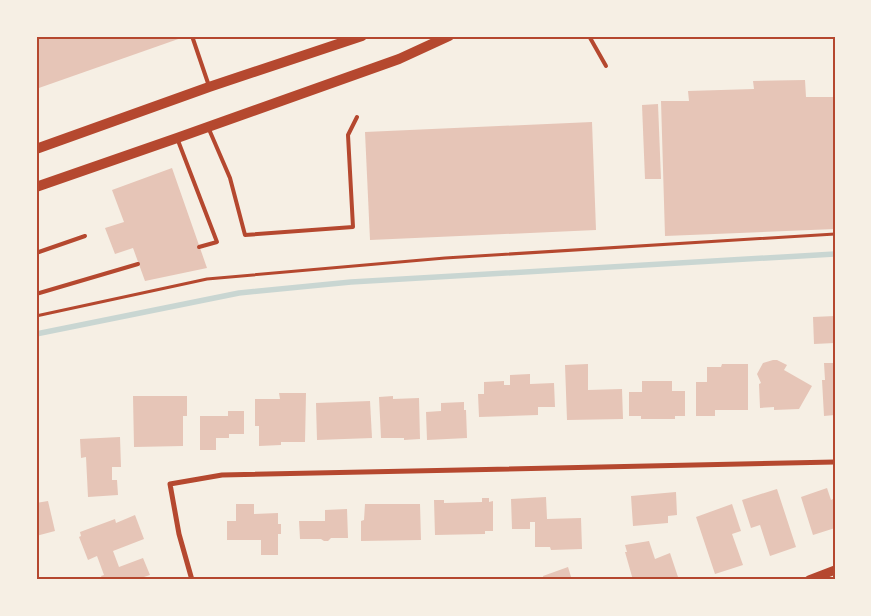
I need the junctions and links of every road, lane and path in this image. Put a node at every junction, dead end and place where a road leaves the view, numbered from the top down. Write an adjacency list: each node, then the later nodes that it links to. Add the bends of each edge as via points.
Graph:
1 (192, 36): 6 (lane)
2 (448, 36): 8 (main road, via 398,59)
3 (589, 36): 5 (lane)
4 (360, 37): 6 (main road)
5 (606, 66)
6 (209, 87): 10 (main road)
7 (357, 117): 8 (lane, via 348,135 353,227 245,235 230,178)
8 (208, 127): 9 (main road)
9 (177, 138): 11 (main road); 14 (lane, via 217,242)
10 (36, 149)
11 (36, 187)
12 (835, 234): 18 (path, via 445,258 207,279)
13 (85, 236): 15 (lane)
14 (199, 247)
15 (36, 253)
16 (138, 264): 17 (lane)
17 (36, 294)
18 (36, 316)
19 (835, 462): 21 (street, via 222,475 170,484)
20 (835, 570): 22 (street)
21 (192, 580)
22 (809, 580)

